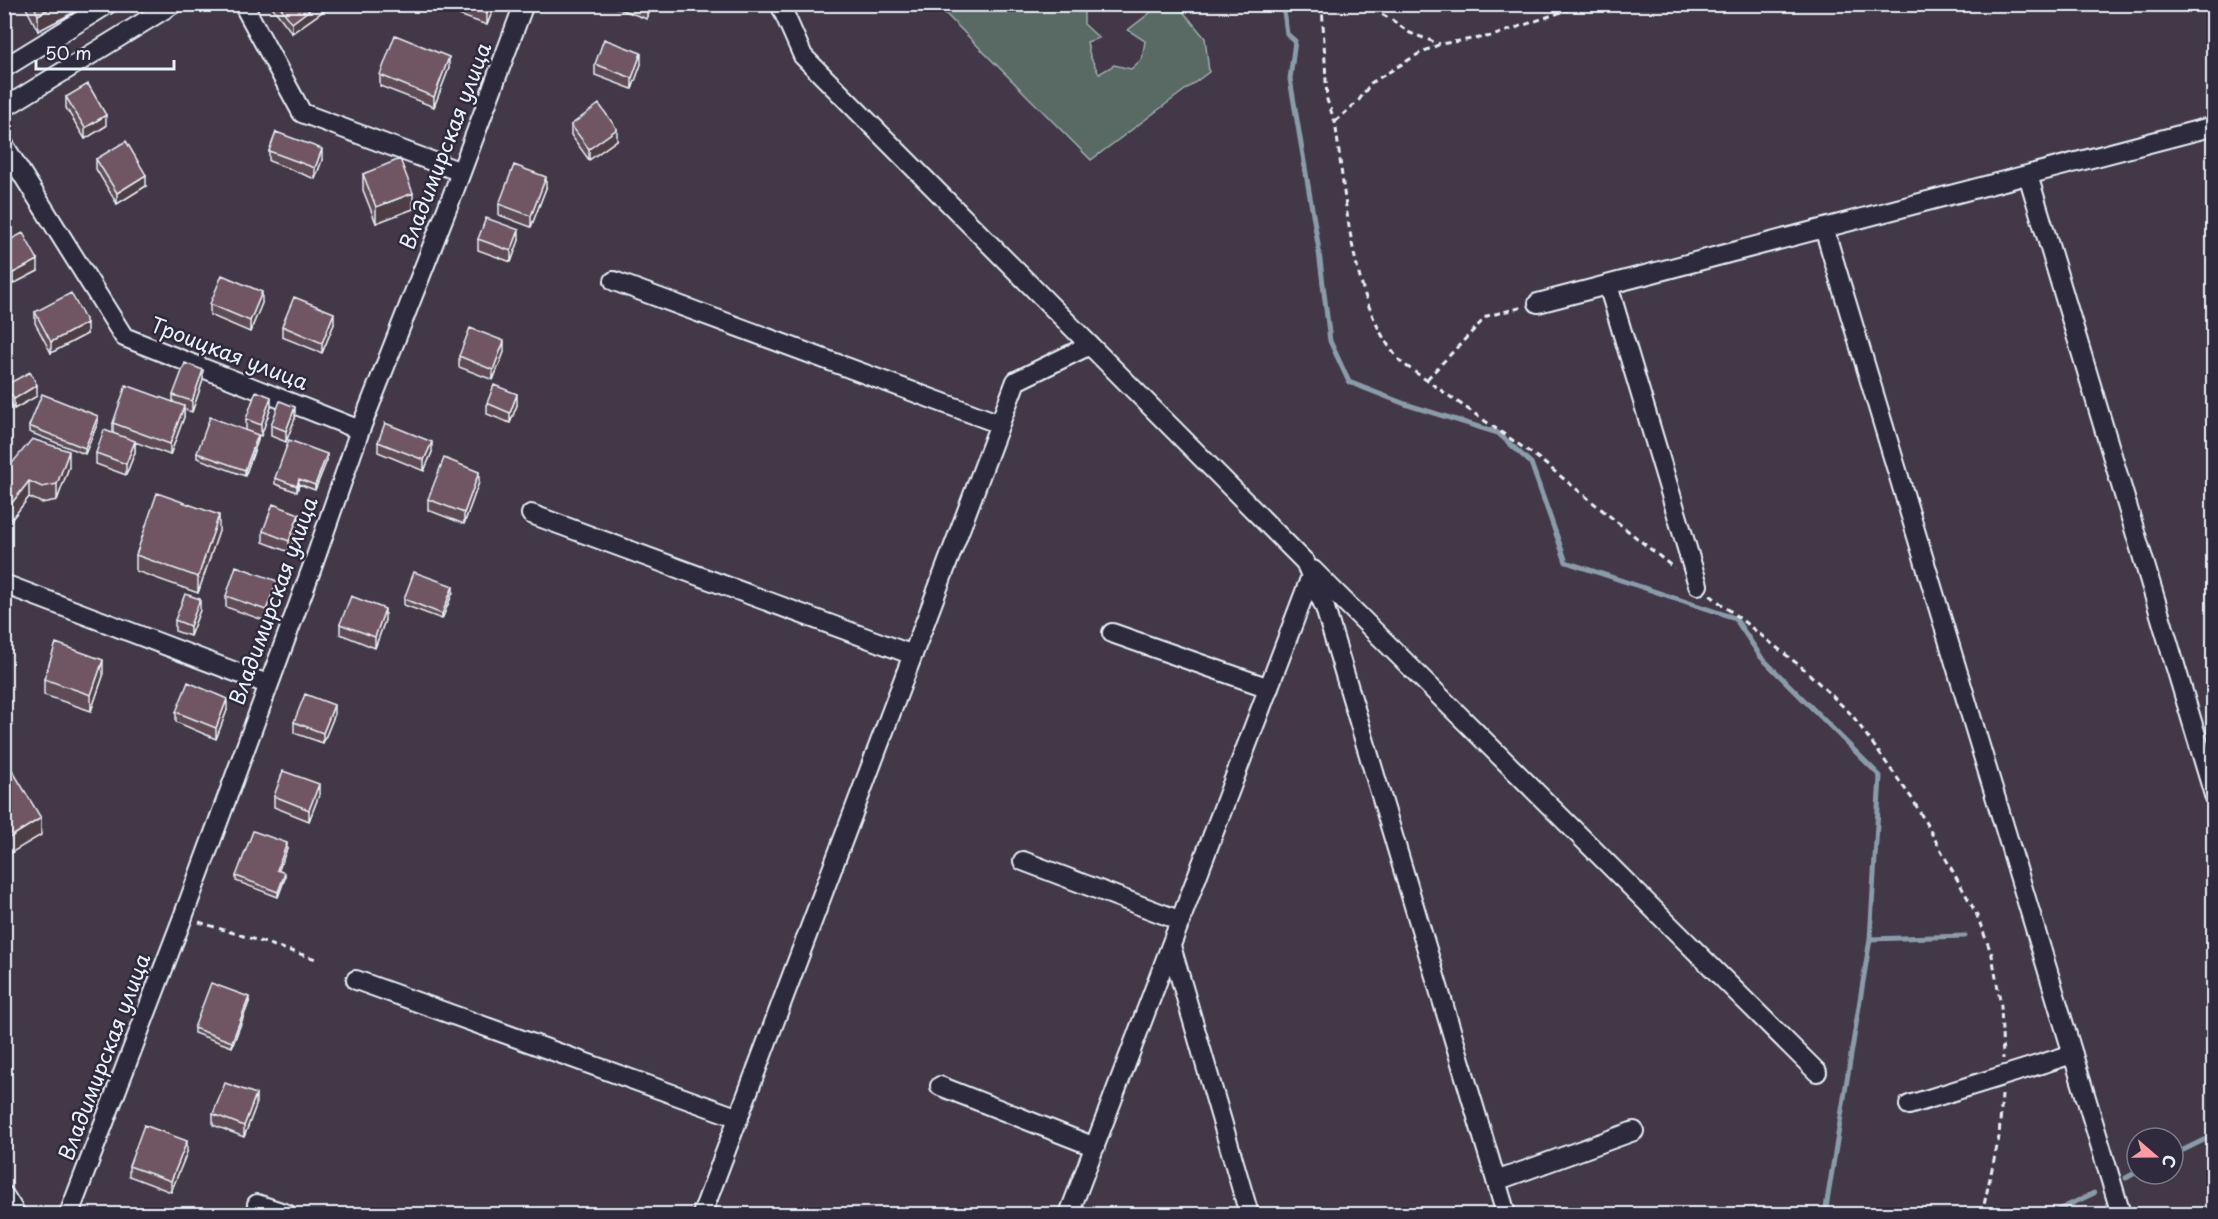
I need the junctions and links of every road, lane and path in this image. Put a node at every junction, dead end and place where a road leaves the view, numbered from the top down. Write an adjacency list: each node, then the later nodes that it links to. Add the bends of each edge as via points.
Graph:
1 (108, 4): 10 (street)
2 (173, 4): 11 (street)
3 (243, 4): 15 (street, via 302,113)
4 (524, 4): 15 (street, Владимирская улица)
5 (780, 4): 21 (street, via 803,56)
6 (1322, 4): 12 (path, via 1327,100)
7 (1364, 4): 9 (path, via 1410,33)
8 (1585, 4): 9 (path, via 1492,36)
9 (1440, 44): 12 (path, via 1371,83)
10 (4, 68)
11 (4, 108)
12 (1335, 122): 22 (path, via 1358,267 1374,322 1402,363)
13 (2214, 126): 16 (street)
14 (4, 144): 24 (street, Троицкая улица, via 124,337)
15 (461, 172): 24 (street, Владимирская улица)
16 (2028, 175): 17 (street); 33 (street)
17 (1824, 228): 19 (street); 40 (street)
18 (614, 281): 23 (street)
19 (1608, 285): 20 (street); 28 (street)
20 (1538, 303): 22 (path, via 1487,316)
21 (1090, 345): 23 (street, via 1016,381); 26 (street)
22 (1427, 379): 28 (path, via 1538,458)
23 (1000, 424): 30 (street)
24 (360, 430): 31 (street, Владимирская улица)
25 (531, 514): 30 (street)
26 (1308, 569): 32 (street); 41 (street); 48 (street, via 1325,608)
27 (4, 584): 31 (street)
28 (1698, 585): 42 (path, via 1804,669 1852,715 1913,800 1976,913 1992,955 2001,1006)
29 (1112, 633): 32 (street)
30 (913, 655): 45 (street)
31 (267, 684): 35 (street, Владимирская улица)
32 (1269, 688): 36 (street)
33 (2214, 795)
34 (1023, 861): 36 (street)
35 (183, 917): 38 (path); 52 (street, Владимирская улица)
36 (1181, 921): 37 (street)
37 (1171, 946): 47 (street); 56 (street)
38 (316, 959)
39 (356, 980): 45 (street)
40 (2073, 1054): 42 (street); 59 (street)
41 (1817, 1072)
42 (2003, 1076): 44 (street); 58 (path, via 1999,1137)
43 (940, 1086): 47 (street)
44 (1909, 1105)
45 (739, 1118): 54 (street)
46 (1634, 1131): 48 (street)
47 (1095, 1147): 55 (street)
48 (1496, 1181): 57 (street)
49 (4, 1195): 51 (street)
50 (257, 1204): 53 (street)
51 (16, 1215)
52 (69, 1215)
53 (287, 1215)
54 (702, 1215)
55 (1070, 1215)
56 (1249, 1215)
57 (1506, 1215)
58 (1982, 1215)
59 (2121, 1215)

